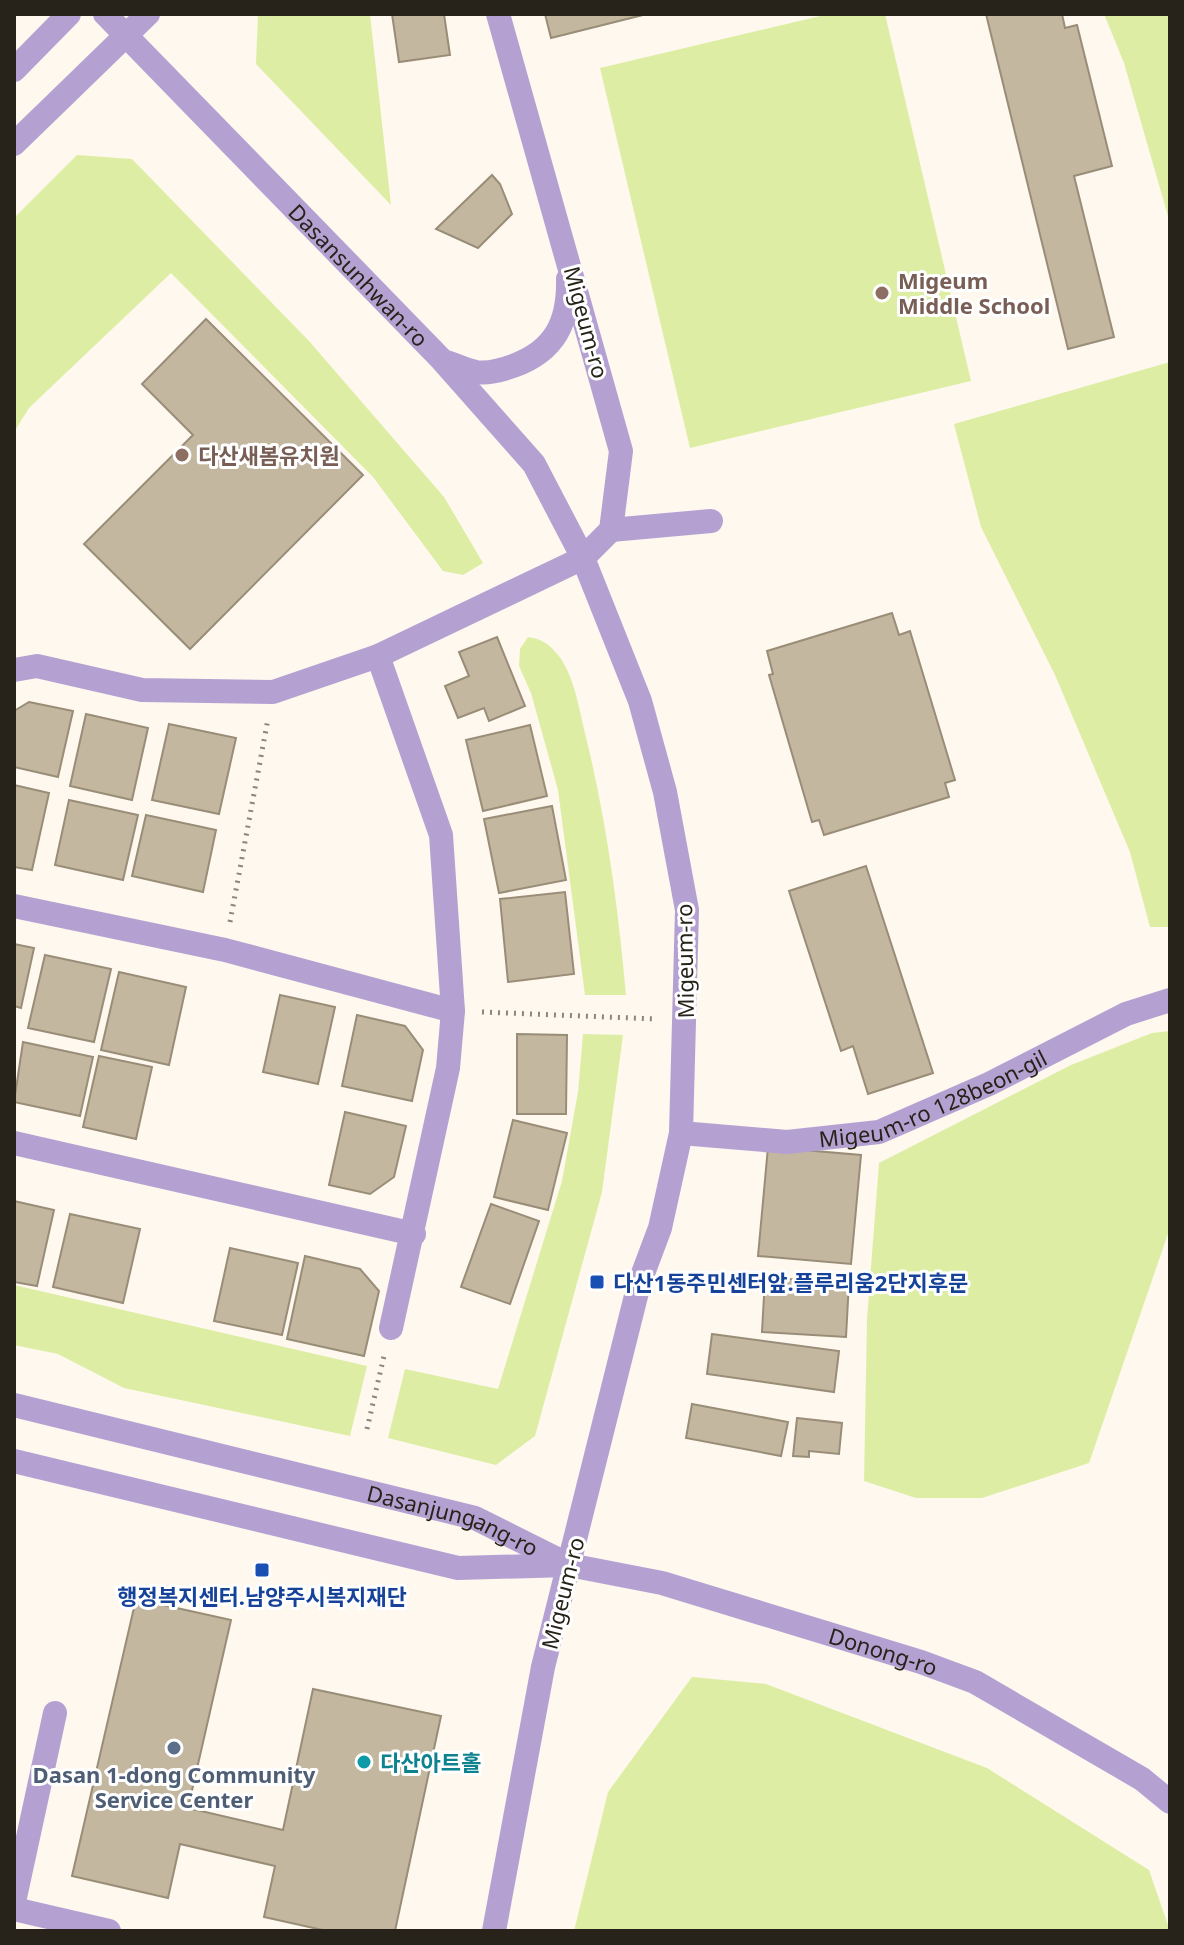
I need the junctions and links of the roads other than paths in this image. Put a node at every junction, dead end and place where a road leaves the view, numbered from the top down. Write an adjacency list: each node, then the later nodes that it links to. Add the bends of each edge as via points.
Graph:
1 (69, 14): 6 (street)
2 (105, 14): 5 (street, Dasansunhwan-ro)
3 (148, 14): 5 (street)
4 (498, 14): 8 (street, Migeum-ro)
5 (127, 35): 7 (street); 9 (street, Dasansunhwan-ro)
6 (14, 70)
7 (14, 144)
8 (567, 248): 9 (street, via 568,308 554,341 530,360 502,370 477,372); 11 (street, Migeum-ro, via 621,451)
9 (442, 360): 12 (street, Dasansunhwan-ro, via 534,464)
10 (711, 521): 11 (street)
11 (611, 530): 12 (street)
12 (583, 558): 13 (street); 18 (street, Migeum-ro, via 640,701 665,792 687,910)
13 (378, 656): 14 (street, via 273,692 142,690 37,666); 17 (street, via 441,835)
14 (14, 670)
15 (14, 906): 17 (street, via 225,950)
16 (1170, 1000): 18 (street, Migeum-ro 128beon-gil, via 1126,1014 989,1084 879,1132 787,1142)
17 (453, 1011): 20 (street, via 448,1068)
18 (681, 1133): 24 (street, Migeum-ro)
19 (14, 1143): 20 (street)
20 (414, 1234): 21 (street)
21 (391, 1328)
22 (14, 1405): 24 (street, Dasanjungang-ro, via 475,1518)
23 (14, 1461): 24 (street, Dasanjungang-ro, via 458,1568)
24 (569, 1565): 26 (street, Donong-ro, via 662,1583 975,1682 1142,1779); 30 (street, Migeum-ro, via 543,1667)
25 (55, 1713): 27 (street)
26 (1170, 1802)
27 (14, 1902)
28 (14, 1909): 29 (street)
29 (109, 1931)
30 (494, 1931)

